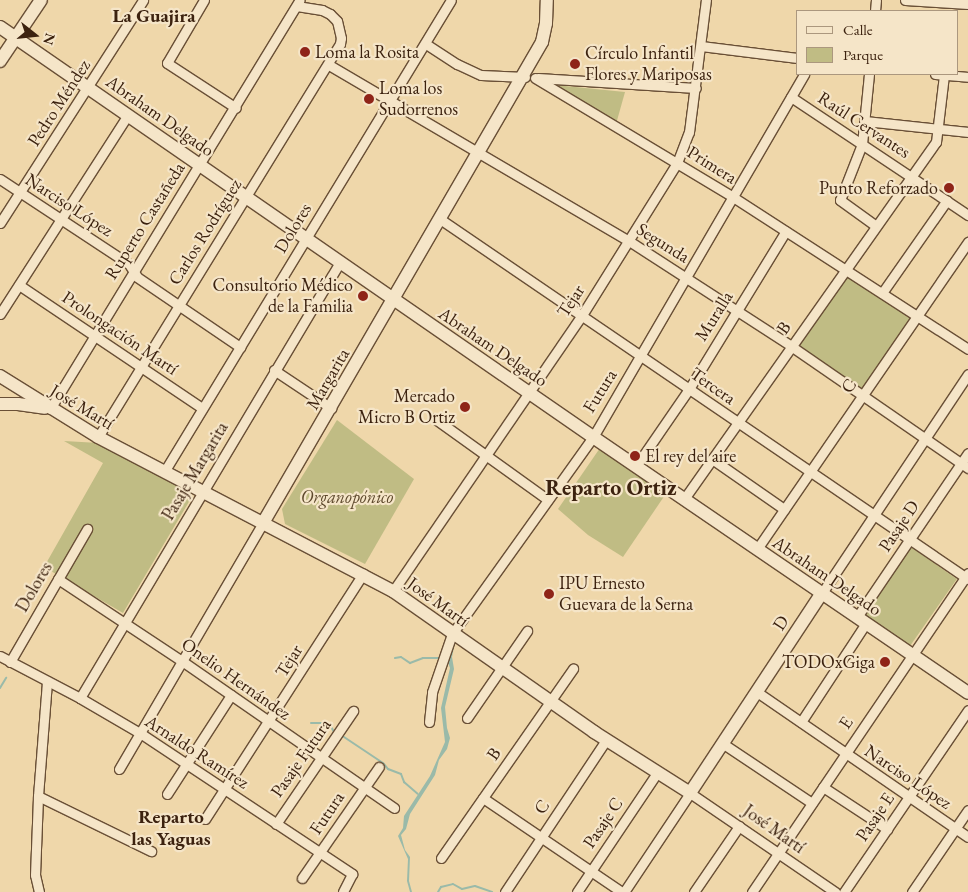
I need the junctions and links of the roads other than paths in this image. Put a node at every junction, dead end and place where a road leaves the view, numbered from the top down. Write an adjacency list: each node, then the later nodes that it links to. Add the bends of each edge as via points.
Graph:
1 (41, 0): 11 (street)
2 (143, 0): 23 (street, Pedro Méndez)
3 (204, 0): 27 (street, via 167,63)
4 (451, 0): 12 (street, Dolores)
5 (547, 0): 21 (street, Margarita, via 545,36)
6 (706, 0): 13 (street, Tejar)
7 (905, 0): 9 (street)
8 (299, 3): 16 (street, Carlos Rodríguez, via 322,10 338,21 340,44); 27 (street, Ruperto Castañeda)
9 (968, 4)
10 (0, 27): 11 (street, Abraham Delgado)
11 (16, 38): 15 (street); 23 (street, Abraham Delgado)
12 (426, 44): 21 (street, Primera, via 481,74); 26 (street, Dolores)
13 (701, 46): 14 (street); 24 (street, Tejar)
14 (796, 58)
15 (0, 61)
16 (329, 64): 26 (street, Segunda); 39 (street, Carlos Rodríguez)
17 (803, 75): 25 (street, Futura)
18 (869, 75): 29 (street)
19 (939, 75): 30 (street, B)
20 (949, 75): 22 (street)
21 (529, 77): 24 (street); 33 (street, Margarita); 34 (street, Primera)
22 (968, 77)
23 (88, 88): 28 (street, Abraham Delgado); 38 (street, Pedro Méndez)
24 (696, 88): 34 (street, Tejar, via 689,132)
25 (791, 97): 32 (street, Raúl Cervantes); 40 (street, Futura)
26 (390, 101): 33 (street, Segunda); 48 (street, Dolores)
27 (236, 108): 35 (street, Ruperto Castañeda)
28 (128, 115): 35 (street, Abraham Delgado); 43 (street)
29 (865, 121): 30 (street); 32 (street)
30 (938, 128): 31 (street); 36 (street, B, via 936,142)
31 (968, 132)
32 (862, 144): 36 (street, Raúl Cervantes); 46 (street, via 840,200)
33 (477, 153): 44 (street, Margarita); 49 (street, Segunda)
34 (677, 162): 40 (street, Primera); 49 (street, Tejar)
35 (199, 164): 39 (street, Abraham Delgado); 53 (street, Ruperto Castañeda)
36 (912, 176): 41 (street, Raúl Cervantes); 46 (street, B)
37 (0, 179): 38 (street, Narciso López)
38 (20, 192): 43 (street, Narciso López); 45 (street, Pedro Méndez)
39 (246, 197): 48 (street, Abraham Delgado); 58 (street, Carlos Rodríguez)
40 (733, 197): 47 (street, Primera); 54 (street, Futura)
41 (947, 200): 42 (street, Raúl Cervantes); 56 (street)
42 (968, 215)
43 (61, 219): 53 (street, Narciso López); 55 (street)
44 (440, 219): 57 (street, Margarita); 61 (street, Tercera)
45 (0, 223)
46 (876, 226): 52 (street, B)
47 (786, 232): 52 (street, Primera); 59 (street, Muralla)
48 (306, 238): 51 (street, Abraham Delgado); 65 (street, Dolores)
49 (630, 241): 54 (street, Segunda); 61 (street, Tejar)
50 (968, 242): 62 (street, C)
51 (340, 262): 57 (street, Abraham Delgado); 69 (street, Pasaje Margarita)
52 (845, 269): 56 (street, Primera); 64 (street, B)
53 (134, 270): 58 (street, Narciso López, via 137,277); 63 (street, Ruperto Castañeda)
54 (686, 277): 59 (street, Segunda); 67 (street, Futura)
55 (19, 285): 60 (street); 63 (street, Prolongación Martí)
56 (882, 293): 62 (street, Primera)
57 (394, 300): 73 (street, Abraham Delgado); 77 (street, Margarita)
58 (179, 306): 65 (street, Narciso López); 68 (street, Carlos Rodríguez)
59 (737, 310): 64 (street, Segunda); 72 (street, Muralla)
60 (0, 314)
61 (582, 315): 67 (street, Tercera); 73 (street, Tejar)
62 (917, 316): 66 (street, Primera); 74 (street, C)
63 (94, 336): 68 (street, Prolongación Martí); 78 (street, Ruperto Castañeda)
64 (791, 346): 74 (street, Segunda); 80 (street, B)
65 (240, 347): 76 (street, Dolores)
66 (968, 349)
67 (641, 355): 72 (street, Tercera); 82 (street, Futura)
68 (141, 367): 76 (street, Prolongación Martí); 81 (street, Carlos Rodríguez)
69 (274, 370): 77 (street); 91 (street, Pasaje Margarita)
70 (968, 374): 83 (street, D)
71 (0, 376): 78 (street, José Martí)
72 (689, 389): 80 (street, Tercera); 87 (street, Muralla)
73 (529, 392): 82 (street, Abraham Delgado); 85 (street, Tejar)
74 (862, 396): 83 (street, Segunda); 90 (street, C)
75 (0, 404): 78 (street)
76 (202, 408): 89 (street, Dolores)
77 (331, 408): 96 (street, Margarita)
78 (50, 409): 81 (street, José Martí)
79 (434, 418): 85 (street)
80 (738, 422): 86 (street, B); 90 (street, Tercera)
81 (98, 437): 89 (street, José Martí)
82 (593, 437): 87 (street, Abraham Delgado); 93 (street, Futura)
83 (925, 439): 88 (street, Segunda); 95 (street, D)
84 (968, 453): 88 (street, Pasaje D)
85 (487, 456): 93 (street); 103 (street, Tejar)
86 (712, 459): 92 (street, B); 94 (street)
87 (636, 466): 92 (street, Abraham Delgado)
88 (964, 466): 98 (street, Pasaje D)
89 (164, 472): 91 (street, José Martí)
90 (810, 472): 94 (street, C); 95 (street, Tercera)
91 (202, 491): 96 (street, José Martí); 106 (street, Pasaje Margarita)
92 (684, 499): 99 (street, Abraham Delgado)
93 (548, 500): 108 (street, Futura)
94 (784, 509): 99 (street, C)
95 (874, 515): 98 (street, Tercera); 104 (street, D)
96 (263, 523): 100 (street, José Martí); 111 (street, Margarita)
97 (87, 530): 102 (street, Dolores)
98 (910, 540): 101 (street, Tercera); 105 (street, Pasaje D)
99 (757, 549): 104 (street, Abraham Delgado)
100 (364, 574): 103 (street, José Martí); 124 (street, Tejar)
101 (967, 576): 109 (street, E)
102 (58, 579): 106 (street, Onelio Hernández); 112 (street, Dolores)
103 (393, 591): 108 (street, José Martí)
104 (822, 593): 105 (street, Abraham Delgado); 116 (street, D)
105 (861, 620): 109 (street, Abraham Delgado); 126 (street, Pasaje D)
106 (124, 623): 111 (street, Onelio Hernández); 119 (street, Pasaje Margarita)
107 (527, 631): 113 (street)
108 (452, 634): 113 (street, José Martí); 125 (street, Futura, via 432,692)
109 (912, 655): 117 (street, Abraham Delgado); 130 (street, E)
110 (0, 656): 112 (street, Arnaldo Ramírez)
111 (182, 661): 118 (street, Onelio Hernández); 127 (street, Margarita)
112 (10, 662): 115 (street, Arnaldo Ramírez)
113 (501, 668): 120 (street, José Martí); 123 (street)
114 (573, 669): 120 (street, B)
115 (47, 681): 119 (street, Arnaldo Ramírez); 141 (street)
116 (756, 692): 126 (street, Narciso López); 129 (street, D)
117 (968, 693)
118 (231, 695): 124 (street, Onelio Hernández); 132 (street)
119 (80, 698): 127 (street, Arnaldo Ramírez)
120 (550, 702): 128 (street, José Martí); 143 (street, B)
121 (968, 710): 142 (street, Pasaje E)
122 (353, 711): 131 (street, Pasaje Futura)
123 (467, 718)
124 (270, 722): 131 (street, Onelio Hernández); 138 (street, Tejar)
125 (429, 722)
126 (801, 722): 130 (street, Narciso López)
127 (140, 733): 132 (street, Arnaldo Ramírez); 134 (street, Margarita)
128 (606, 740): 135 (street, José Martí); 153 (street, C)
129 (722, 743): 139 (street, D); 144 (street)
130 (845, 754): 137 (street, E); 142 (street, Narciso López)
131 (322, 757): 136 (street, Onelio Hernández); 148 (street, Pasaje Futura)
132 (187, 764): 138 (street, Arnaldo Ramírez); 140 (street)
133 (379, 767): 136 (street, Futura)
134 (119, 769)
135 (657, 773): 139 (street, José Martí); 158 (street, Pasaje C)
136 (365, 787): 145 (street, Onelio Hernández); 155 (street, Futura)
137 (823, 787): 144 (street, E); 150 (street)
138 (224, 789): 147 (street, Tejar); 148 (street, Arnaldo Ramírez)
139 (690, 793): 149 (street, José Martí); 164 (street, D)
140 (166, 794)
141 (38, 796): 154 (street); 160 (street, via 35,875)
142 (909, 796): 150 (street, Pasaje E); 151 (street, Narciso López)
143 (483, 798): 153 (street); 157 (street, B)
144 (812, 804): 156 (street, E)
145 (394, 808)
146 (968, 810): 151 (street)
147 (205, 819)
148 (276, 824): 155 (street, Arnaldo Ramírez)
149 (739, 826): 156 (street, José Martí); 165 (street)
150 (887, 829): 168 (street, Pasaje E)
151 (956, 829): 152 (street, Narciso López); 169 (street)
152 (968, 837)
153 (541, 838): 158 (street); 162 (street, C)
154 (151, 851)
155 (320, 853): 159 (street, Futura); 161 (street, Arnaldo Ramírez, via 352,874)
156 (778, 853): 166 (street, E); 167 (street, José Martí)
157 (441, 858)
158 (591, 871): 163 (street, Pasaje C); 164 (street)
159 (302, 878)
160 (39, 892)
161 (343, 892)
162 (505, 892)
163 (577, 892)
164 (623, 892)
165 (694, 892)
166 (752, 892)
167 (835, 892)
168 (844, 892)
169 (912, 892)

